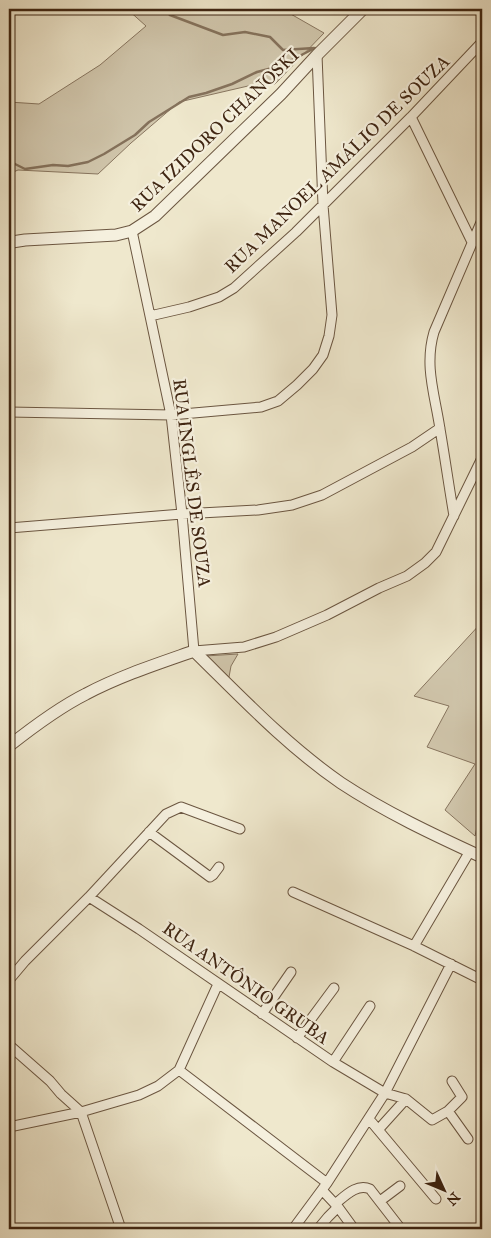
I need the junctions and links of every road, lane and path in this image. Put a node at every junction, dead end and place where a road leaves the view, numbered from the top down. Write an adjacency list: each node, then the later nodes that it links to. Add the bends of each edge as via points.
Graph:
1 (364, 9): 3 (street, RUA IZIDORO CHANOSKI)
2 (482, 42): 4 (street, RUA MANOEL AMÁLIO DE SOUZA)
3 (318, 55): 5 (street); 7 (street, RUA IZIDORO CHANOSKI, via 155,216)
4 (411, 117): 5 (street, RUA MANOEL AMÁLIO DE SOUZA); 9 (street)
5 (323, 205): 10 (street, RUA MANOEL AMÁLIO DE SOUZA, via 234,288 189,308); 12 (street, via 332,314 323,355 313,369 278,401 261,407)
6 (482, 220): 9 (street)
7 (132, 231): 8 (street, RUA IZIDORO CHANOSKI, via 116,235); 10 (street, RUA INGLÊS DE SOUZA)
8 (10, 242)
9 (472, 242): 13 (street, via 430,344 429,368)
10 (150, 316): 12 (street, RUA INGLÊS DE SOUZA)
11 (9, 412): 12 (street)
12 (170, 416): 15 (street, RUA INGLÊS DE SOUZA)
13 (440, 428): 15 (street, via 412,447 322,495 292,505); 16 (street)
14 (482, 458): 16 (street)
15 (182, 514): 17 (street); 18 (street, RUA INGLÊS DE SOUZA)
16 (454, 516): 18 (street, via 436,552 407,576 276,637 244,647)
17 (9, 528)
18 (194, 651): 19 (street, via 84,695); 22 (street, via 270,726 341,782 390,812)
19 (9, 746)
20 (240, 829): 21 (street, via 181,807 166,814)
21 (149, 832): 24 (street, via 210,877); 26 (street)
22 (470, 851): 23 (street); 27 (street)
23 (482, 857)
24 (220, 867)
25 (293, 892): 27 (street)
26 (89, 897): 30 (street); 32 (street, RUA ANTÔNIO GRUBA)
27 (414, 946): 28 (street)
28 (451, 964): 31 (street); 41 (street)
29 (291, 972): 35 (street)
30 (9, 980)
31 (482, 980)
32 (218, 984): 35 (street, RUA ANTÔNIO GRUBA); 39 (street)
33 (334, 988): 36 (street)
34 (370, 1006): 38 (street)
35 (262, 1014): 36 (street, RUA ANTÔNIO GRUBA)
36 (297, 1038): 38 (street, RUA ANTÔNIO GRUBA)
37 (9, 1045): 44 (street)
38 (332, 1062): 41 (street, RUA ANTÔNIO GRUBA)
39 (179, 1070): 44 (street, via 158,1086); 49 (street)
40 (452, 1081): 43 (street, via 462,1097)
41 (385, 1093): 42 (street, RUA ANTÔNIO GRUBA); 45 (street)
42 (406, 1099): 43 (street, via 432,1120); 47 (street)
43 (448, 1111): 48 (street)
44 (81, 1112): 46 (street); 54 (street)
45 (369, 1119): 47 (street); 49 (street)
46 (9, 1127)
47 (378, 1130): 51 (street)
48 (468, 1139)
49 (324, 1186): 53 (street); 55 (street)
50 (400, 1186): 52 (street)
51 (436, 1199)
52 (380, 1201): 53 (street, via 370,1189 359,1187); 58 (street)
53 (337, 1206): 56 (street); 57 (street)
54 (121, 1229)
55 (292, 1229)
56 (318, 1229)
57 (354, 1229)
58 (401, 1229)

